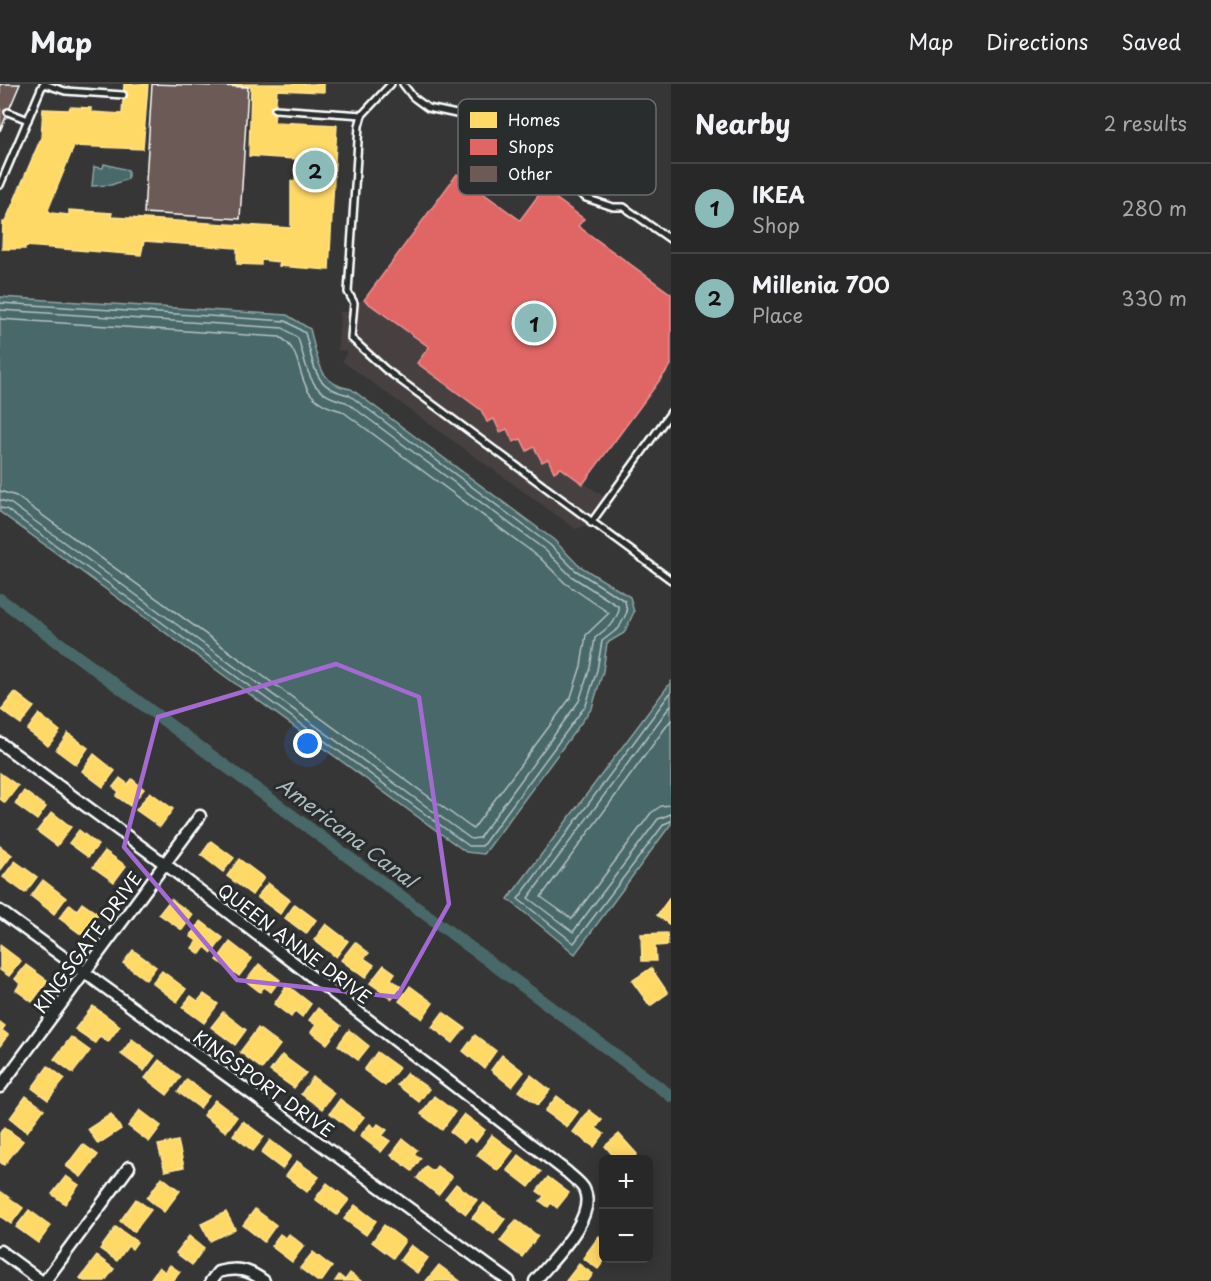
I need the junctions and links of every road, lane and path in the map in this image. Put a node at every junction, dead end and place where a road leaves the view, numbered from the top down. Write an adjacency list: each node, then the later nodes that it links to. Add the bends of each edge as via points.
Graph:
1 (44, 84): 4 (lane, via 65,91); 9 (lane)
2 (391, 84): 7 (lane)
3 (403, 84): 8 (lane, via 413,97 439,112)
4 (123, 95)
5 (275, 109): 7 (lane)
6 (8, 112): 9 (lane)
7 (362, 115): 14 (lane, via 348,292 354,303 351,338 386,369)
8 (458, 115)
9 (28, 120): 10 (lane)
10 (0, 185)
11 (582, 195): 12 (lane, via 624,207)
12 (671, 240)
13 (671, 412): 14 (lane)
14 (591, 523): 15 (lane)
15 (671, 580)
16 (0, 742): 18 (street, QUEEN ANNE DRIVE)
17 (200, 816): 18 (street, KINGSGATE DRIVE)
18 (165, 864): 20 (street, KINGSGATE DRIVE); 29 (street, QUEEN ANNE DRIVE, via 584,1188 587,1207 582,1221)
19 (0, 911): 20 (street, KINGSPORT DRIVE)
20 (84, 973): 21 (street, KINGSGATE DRIVE); 28 (street, KINGSPORT DRIVE)
21 (0, 1085)
22 (129, 1167): 25 (street)
23 (0, 1251): 24 (street)
24 (40, 1281)
25 (45, 1281)
26 (211, 1281): 27 (street, via 218,1272 236,1267)
27 (264, 1281)
28 (509, 1281)
29 (535, 1281)

